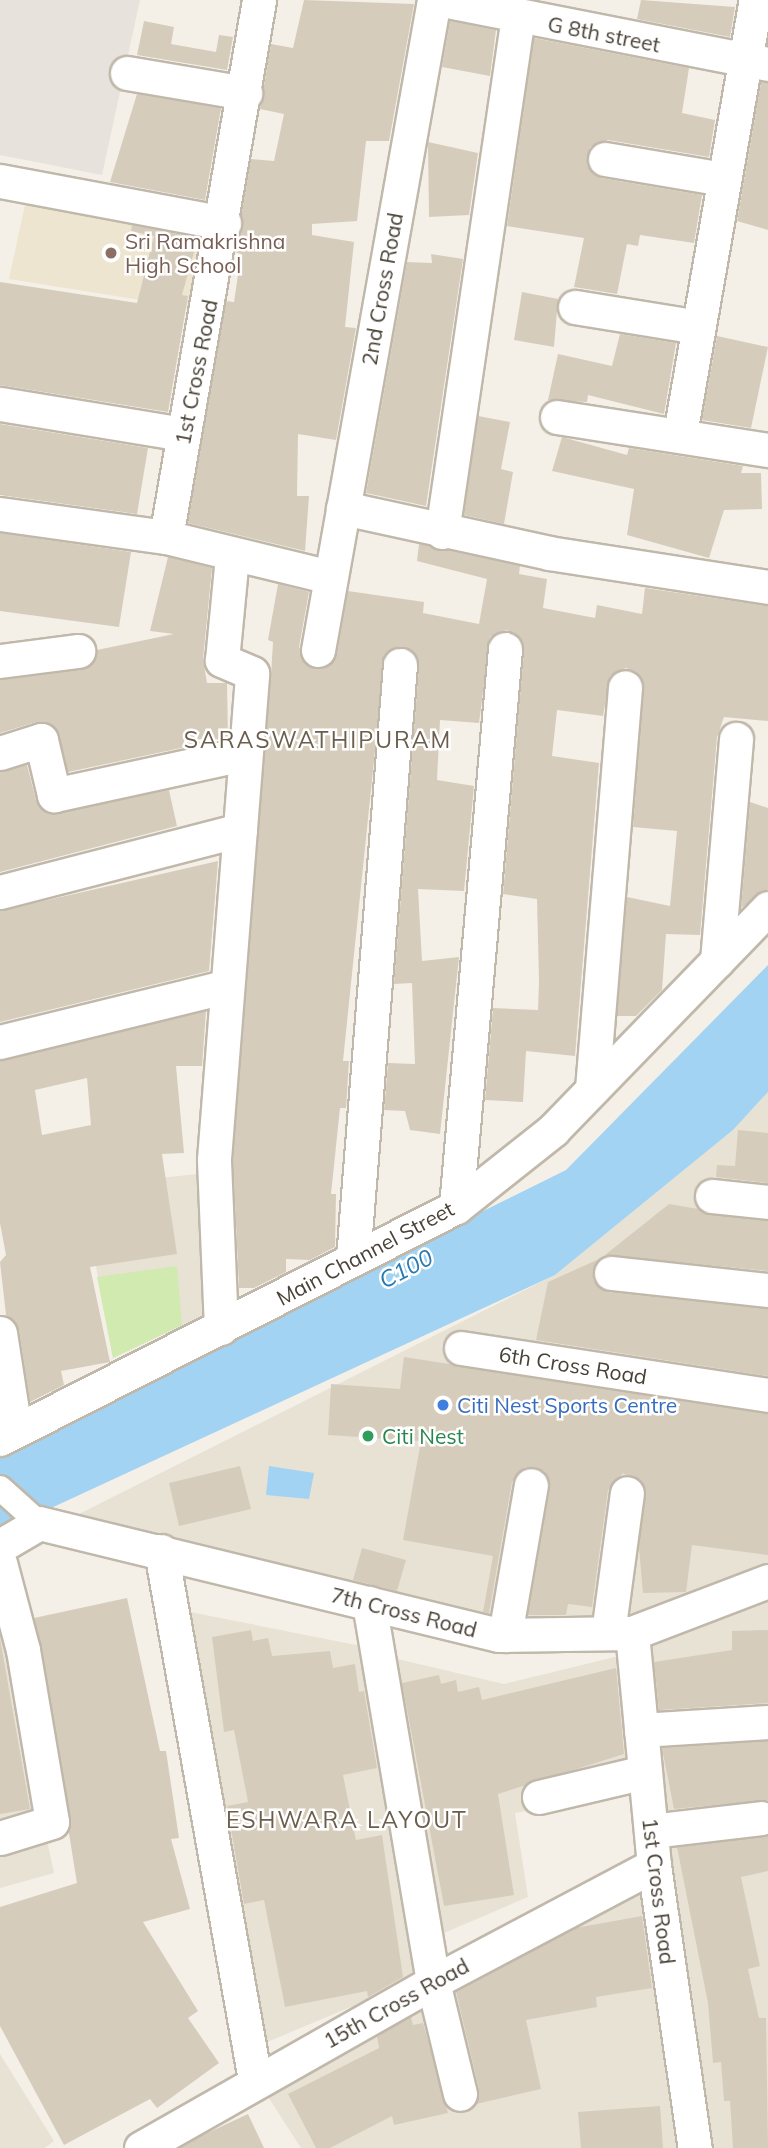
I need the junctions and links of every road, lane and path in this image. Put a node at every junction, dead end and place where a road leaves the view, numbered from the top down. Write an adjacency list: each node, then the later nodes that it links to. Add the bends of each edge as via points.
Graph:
1 (259, 0): 9 (street, 1st Cross Road)
2 (434, 0): 21 (street, 2nd Cross Road)
3 (442, 0): 6 (street, G 8th street)
4 (756, 0): 7 (street)
5 (558, 13): 6 (street, G 8th street); 7 (street, G 8th street)
6 (518, 16): 23 (street)
7 (756, 62): 11 (street)
8 (127, 73): 9 (street)
9 (245, 93): 13 (street, 1st Cross Road)
10 (605, 159): 11 (street)
11 (723, 179): 15 (street)
12 (0, 181): 13 (street)
13 (225, 223): 19 (street, 1st Cross Road)
14 (575, 307): 15 (street)
15 (698, 327): 18 (street)
16 (0, 404): 19 (street)
17 (557, 417): 18 (street)
18 (680, 433): 20 (street)
19 (184, 434): 24 (street, 1st Cross Road)
20 (768, 450)
21 (343, 508): 23 (street); 26 (street, 2nd Cross Road)
22 (0, 514): 24 (street)
23 (442, 532): 27 (street)
24 (166, 537): 25 (street)
25 (232, 556): 26 (street); 36 (street, via 222,660 252,673)
26 (330, 577): 29 (street, 2nd Cross Road)
27 (768, 587)
28 (505, 649): 46 (street)
29 (318, 650)
30 (78, 651): 31 (street)
31 (0, 661)
32 (400, 665): 47 (street)
33 (625, 687): 43 (street)
34 (736, 738): 40 (street)
35 (0, 753): 36 (street, via 41,740 54,795)
36 (243, 754): 37 (street)
37 (240, 830): 38 (street); 41 (street)
38 (0, 892)
39 (768, 908): 40 (street, Main Channel Street)
40 (717, 961): 43 (street, Main Channel Street)
41 (224, 987): 42 (street); 50 (street, via 214,1159)
42 (0, 1042)
43 (592, 1090): 46 (street, Main Channel Street, via 553,1129)
44 (712, 1196): 45 (street)
45 (768, 1202)
46 (456, 1207): 47 (street, Main Channel Street)
47 (353, 1259): 50 (street, Main Channel Street)
48 (611, 1273): 49 (street)
49 (768, 1290)
50 (222, 1328): 54 (street, Main Channel Street)
51 (0, 1333): 54 (street)
52 (461, 1348): 53 (street, 6th Cross Road)
53 (768, 1395)
54 (7, 1434)
55 (531, 1485): 65 (street)
56 (5, 1492): 58 (street)
57 (627, 1493): 64 (street, 1st Cross Road)
58 (39, 1523): 59 (street); 60 (street, 7th Cross Road)
59 (0, 1546)
60 (161, 1551): 63 (street, 7th Cross Road); 75 (street)
61 (0, 1563): 72 (street, via 23,1650 52,1822)
62 (768, 1581): 64 (street, 7th Cross Road)
63 (369, 1603): 65 (street, 7th Cross Road); 74 (street)
64 (620, 1633): 65 (street, 7th Cross Road); 67 (street, 1st Cross Road)
65 (505, 1635)
66 (768, 1722): 67 (street)
67 (641, 1730): 68 (street, 1st Cross Road)
68 (645, 1772): 69 (street); 71 (street, 1st Cross Road)
69 (539, 1797)
70 (761, 1818): 71 (street)
71 (651, 1831): 73 (street, 1st Cross Road)
72 (0, 1838)
73 (654, 1865): 74 (street, 15th Cross Road); 78 (street, 1st Cross Road)
74 (433, 1982): 75 (street, 15th Cross Road); 76 (street)
75 (255, 2080): 77 (street, 15th Cross Road)
76 (460, 2094)
77 (141, 2148)
78 (695, 2148)

